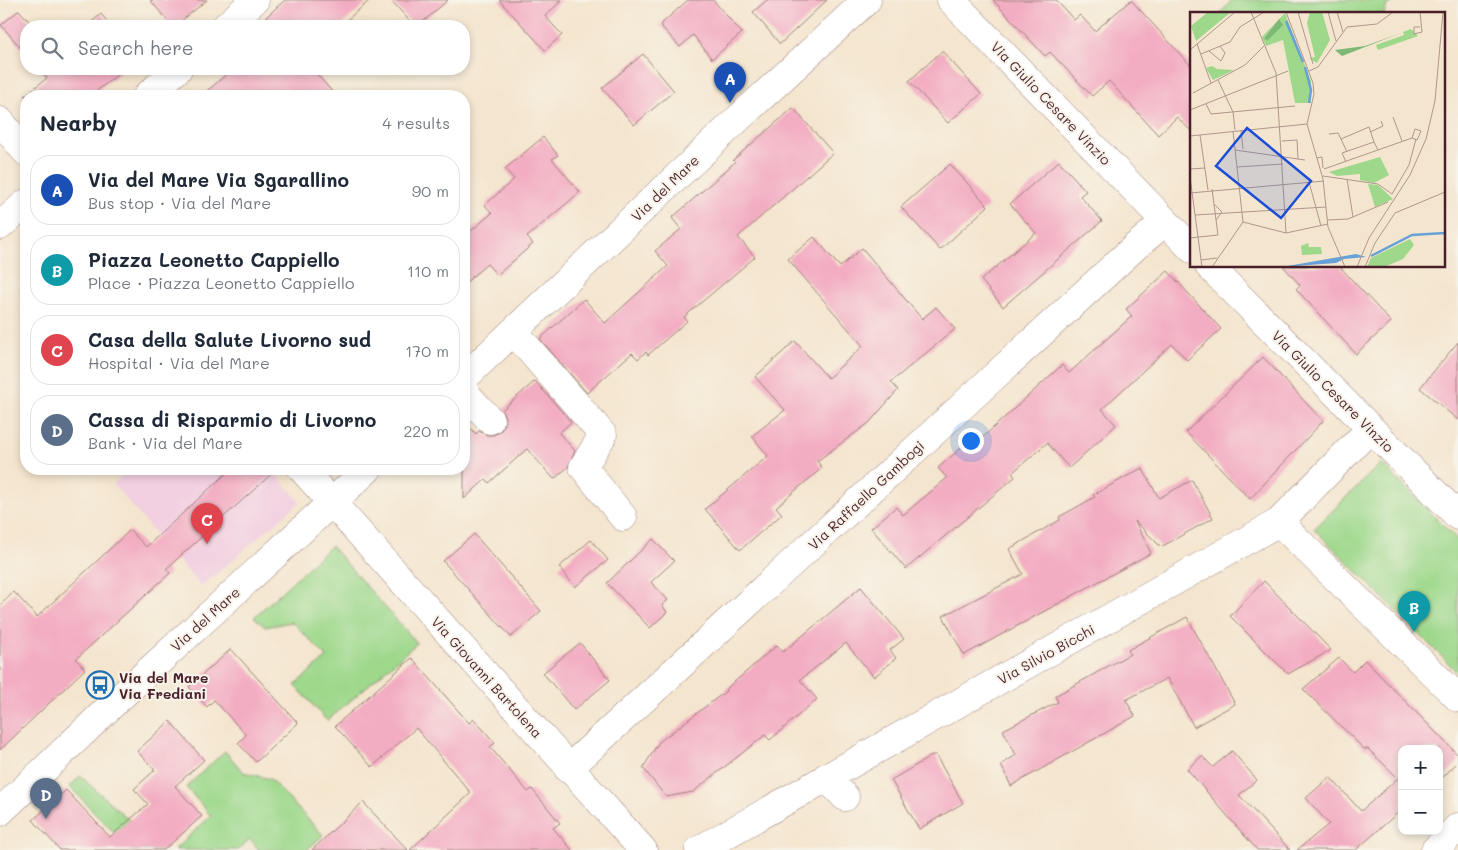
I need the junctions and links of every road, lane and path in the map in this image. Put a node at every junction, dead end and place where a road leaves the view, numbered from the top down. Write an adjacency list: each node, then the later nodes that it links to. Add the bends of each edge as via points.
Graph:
1 (255, 0): 4 (street)
2 (868, 0): 14 (street, Via del Mare)
3 (951, 0): 10 (street, Via Giulio Cesare Vinzio)
4 (233, 20)
5 (171, 75): 6 (street)
6 (154, 90)
7 (0, 121): 8 (street)
8 (20, 145)
9 (20, 208): 11 (street)
10 (1165, 222): 12 (street, Via Giulio Cesare Vinzio); 26 (street, Via Raffaello Gambogi)
11 (0, 226)
12 (1190, 247)
13 (1211, 268): 18 (street, Via Giulio Cesare Vinzio)
14 (514, 332): 15 (street, Via del Mare); 23 (street, via 603,436 583,467)
15 (470, 372)
16 (470, 398): 17 (street)
17 (490, 420)
18 (1370, 429): 22 (street, Via Giulio Cesare Vinzio); 24 (street, Via Silvio Bicchi)
19 (307, 475): 21 (street, Via Giovanni Bartolena)
20 (362, 475): 21 (street, Via del Mare)
21 (332, 503): 26 (street, Via Giovanni Bartolena); 29 (street, Via del Mare)
22 (1458, 516)
23 (623, 517)
24 (1279, 522): 25 (street); 27 (street, Via Silvio Bicchi)
25 (1458, 698)
26 (568, 769): 31 (street, Via Giovanni Bartolena)
27 (826, 777): 28 (street); 32 (street, Via Silvio Bicchi)
28 (845, 797)
29 (3, 804)
30 (1458, 827): 33 (street)
31 (643, 850)
32 (699, 850)
33 (1435, 850)

